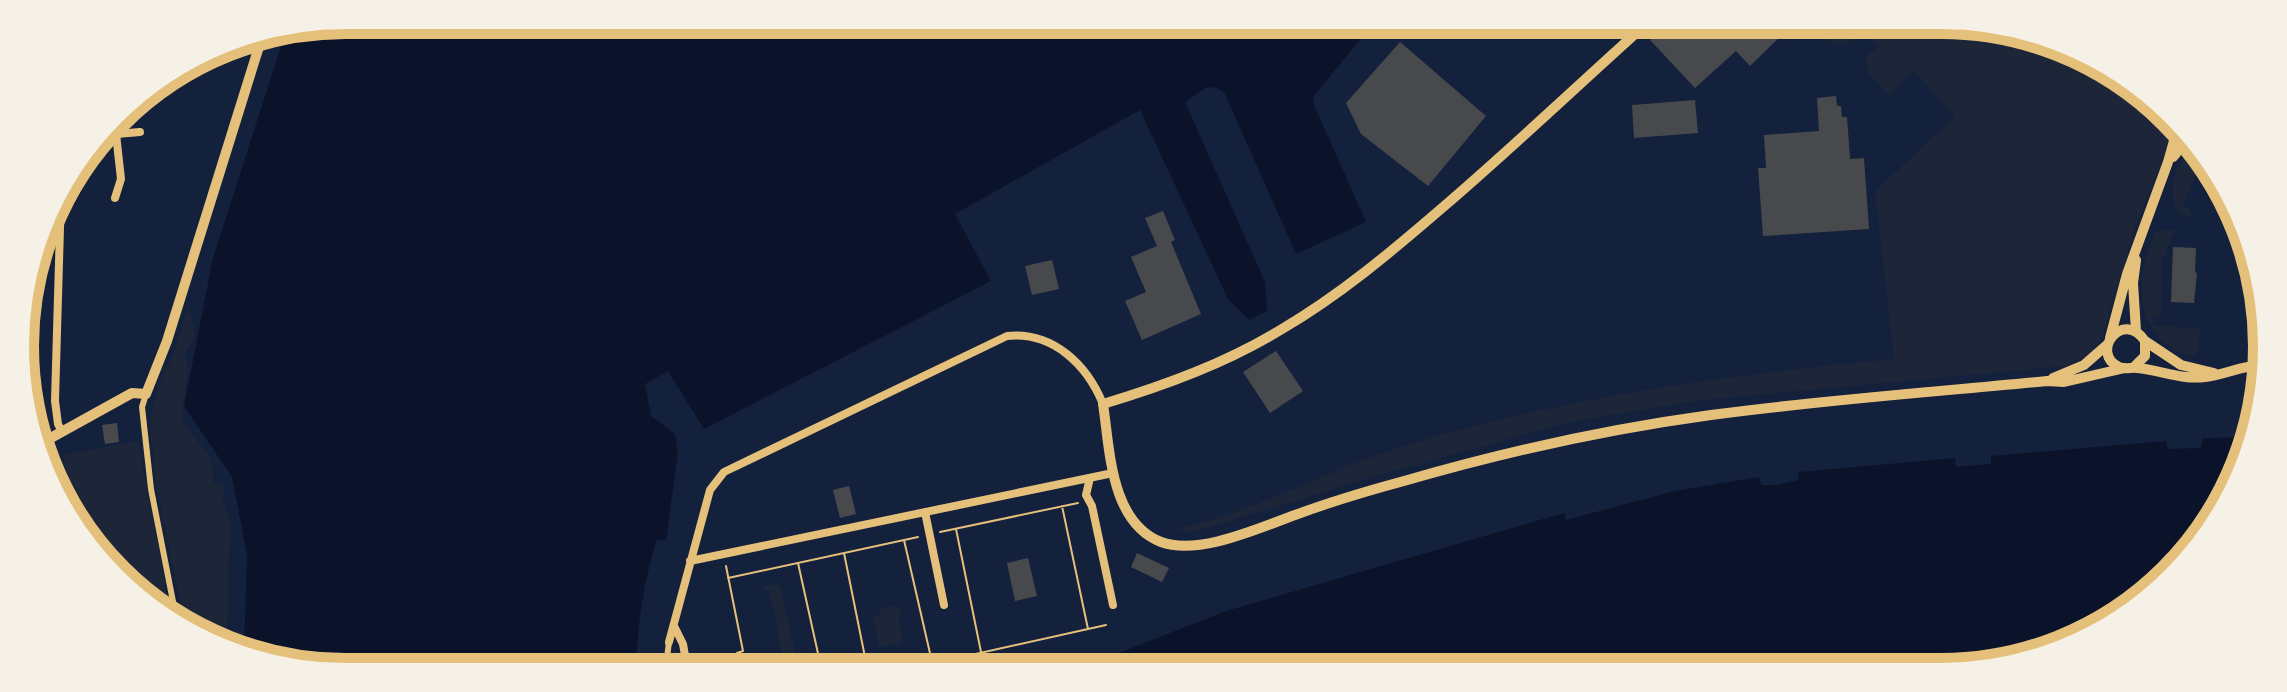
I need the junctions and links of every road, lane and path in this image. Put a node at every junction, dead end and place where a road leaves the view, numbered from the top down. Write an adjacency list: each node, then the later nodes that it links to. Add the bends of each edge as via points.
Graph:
1 (1635, 34): 19 (street, via 1356,280 1282,330 1224,359 1183,379)
2 (259, 47): 18 (street)
3 (140, 132): 4 (street)
4 (116, 134): 8 (street, via 121,179)
5 (2175, 139): 7 (street)
6 (2181, 147): 7 (street)
7 (2168, 162): 10 (street)
8 (115, 198)
9 (60, 222): 20 (street, via 55,401)
10 (2138, 242): 11 (street, via 2133,283); 13 (street)
11 (2136, 331): 12 (street); 13 (street, via 2123,330)
12 (2145, 341): 15 (street, via 2145,356); 16 (street, via 2181,365)
13 (2108, 342): 15 (street, via 2111,360); 17 (street, via 2084,365)
14 (2252, 367): 16 (street)
15 (2130, 368): 16 (street, via 2181,377); 17 (street)
16 (2220, 374)
17 (2047, 381): 22 (street, via 1710,415 1585,437 1405,480 1260,528 1180,547 1153,538 1132,520)
18 (146, 394): 20 (street, via 132,393); 37 (street, via 142,407 151,489)
19 (1103, 404): 22 (street); 32 (street, via 1091,379 1061,350 1024,334 998,339 720,475 710,490)
20 (62, 432): 21 (street)
21 (49, 439)
22 (1113, 473): 23 (street)
23 (1090, 478): 25 (street, via 1086,495); 26 (street)
24 (1062, 505): 25 (path); 27 (path); 40 (path)
25 (1092, 506): 36 (street)
26 (925, 512): 28 (street); 31 (street)
27 (956, 528): 28 (path); 42 (path)
28 (930, 535): 29 (path); 35 (street)
29 (904, 540): 30 (path); 48 (path)
30 (844, 552): 33 (path); 47 (path)
31 (723, 554): 32 (street); 34 (path)
32 (690, 561): 38 (street)
33 (798, 563): 34 (path); 46 (path)
34 (728, 578): 45 (path, via 743,651)
35 (944, 605)
36 (1113, 605)
37 (174, 606)
38 (674, 625): 41 (street); 44 (street)
39 (1106, 625): 40 (path)
40 (1088, 629): 42 (path)
41 (669, 642): 43 (street)
42 (982, 654): 49 (path)
43 (667, 658)
44 (685, 658)
45 (738, 658)
46 (819, 658)
47 (865, 658)
48 (931, 658)
49 (962, 658)

